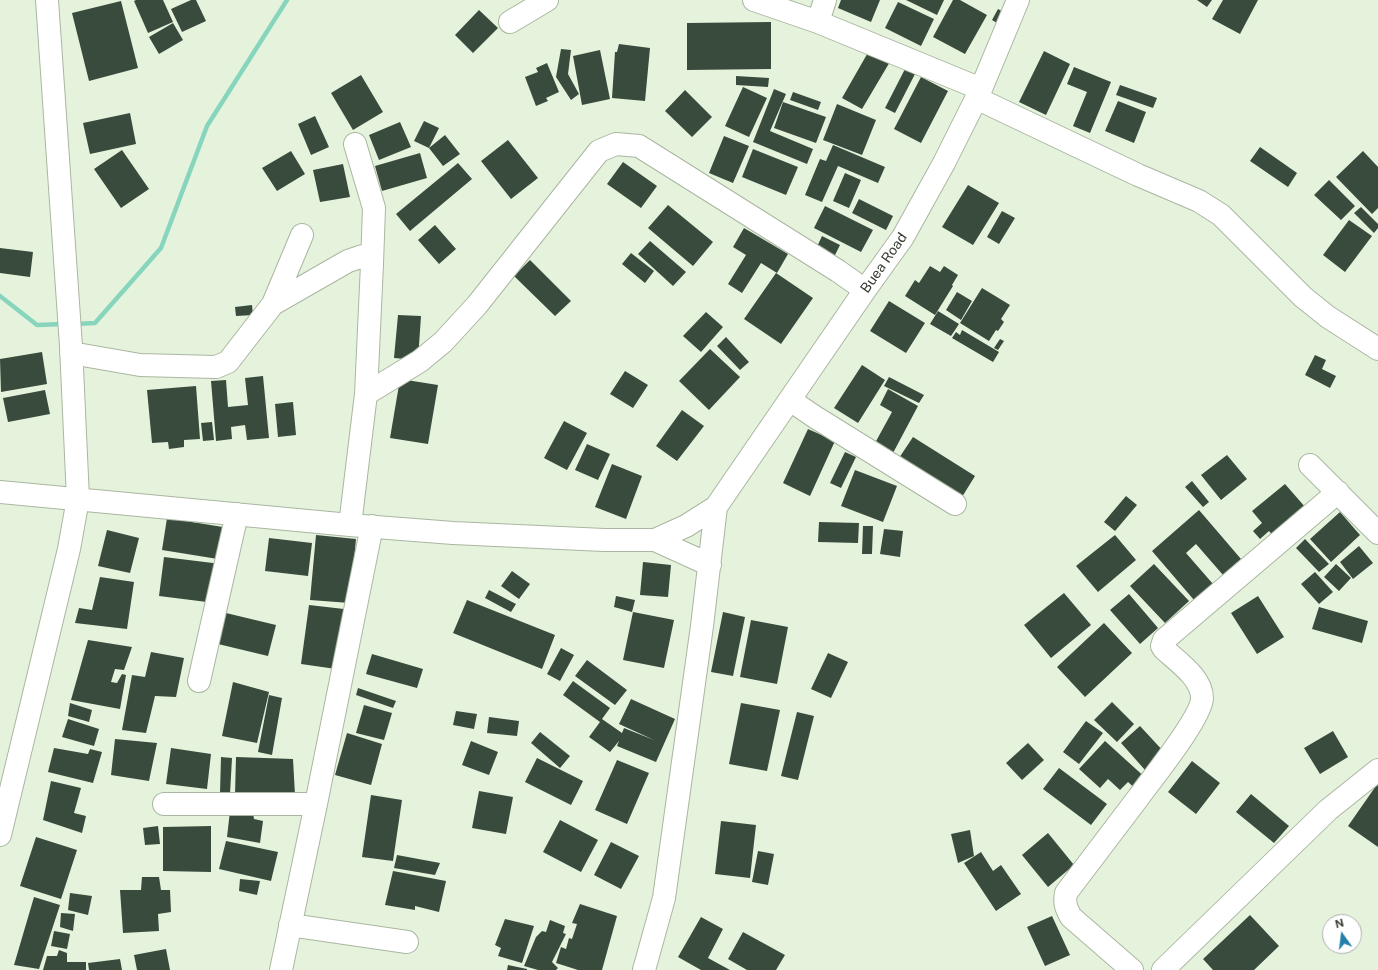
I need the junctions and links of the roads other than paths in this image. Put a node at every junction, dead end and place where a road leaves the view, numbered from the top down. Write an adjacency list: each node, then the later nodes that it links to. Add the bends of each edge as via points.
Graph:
1 (47, 0): 14 (street)
2 (548, 0): 6 (street)
3 (754, 0): 7 (street)
4 (825, 0): 7 (street)
5 (1018, 0): 8 (street, Buea Road)
6 (510, 22)
7 (818, 22): 8 (street)
8 (979, 94): 12 (street, Buea Road, via 903,237); 15 (street, via 1138,175 1199,201 1220,215 1328,317)
9 (355, 144): 11 (street, via 374,208)
10 (302, 235): 13 (street)
11 (372, 264): 13 (street, via 363,256 348,261); 16 (street)
12 (865, 290): 16 (street, via 838,270 639,146 616,144 599,151 477,305 443,342 420,361); 17 (street, Buea Road)
13 (273, 304): 14 (street, via 228,362 216,367 140,365)
14 (71, 349): 21 (street)
15 (1378, 349)
16 (366, 394): 25 (street)
17 (790, 400): 22 (street); 23 (street, Buea Road)
18 (1310, 465): 20 (street)
19 (0, 492): 21 (street)
20 (1338, 492): 27 (street); 39 (street, via 1164,640 1164,649 1197,680 1201,690 1201,705 1169,756 1066,893 1064,900 1071,917)
21 (78, 499): 24 (street); 34 (street, via 69,550)
22 (955, 504)
23 (716, 507): 28 (street, via 686,526); 29 (street)
24 (237, 514): 25 (street); 30 (street)
25 (350, 525): 26 (street)
26 (372, 526): 28 (street, via 453,533); 33 (street)
27 (1378, 533)
28 (655, 540): 29 (street)
29 (710, 565): 38 (street, via 664,898)
30 (199, 681)
31 (1378, 770): 40 (street, via 1328,810)
32 (164, 804): 33 (street)
33 (316, 804): 35 (street)
34 (0, 835)
35 (290, 924): 36 (street); 37 (street)
36 (407, 942)
37 (280, 970)
38 (644, 970)
39 (1132, 970)
40 (1163, 970)

